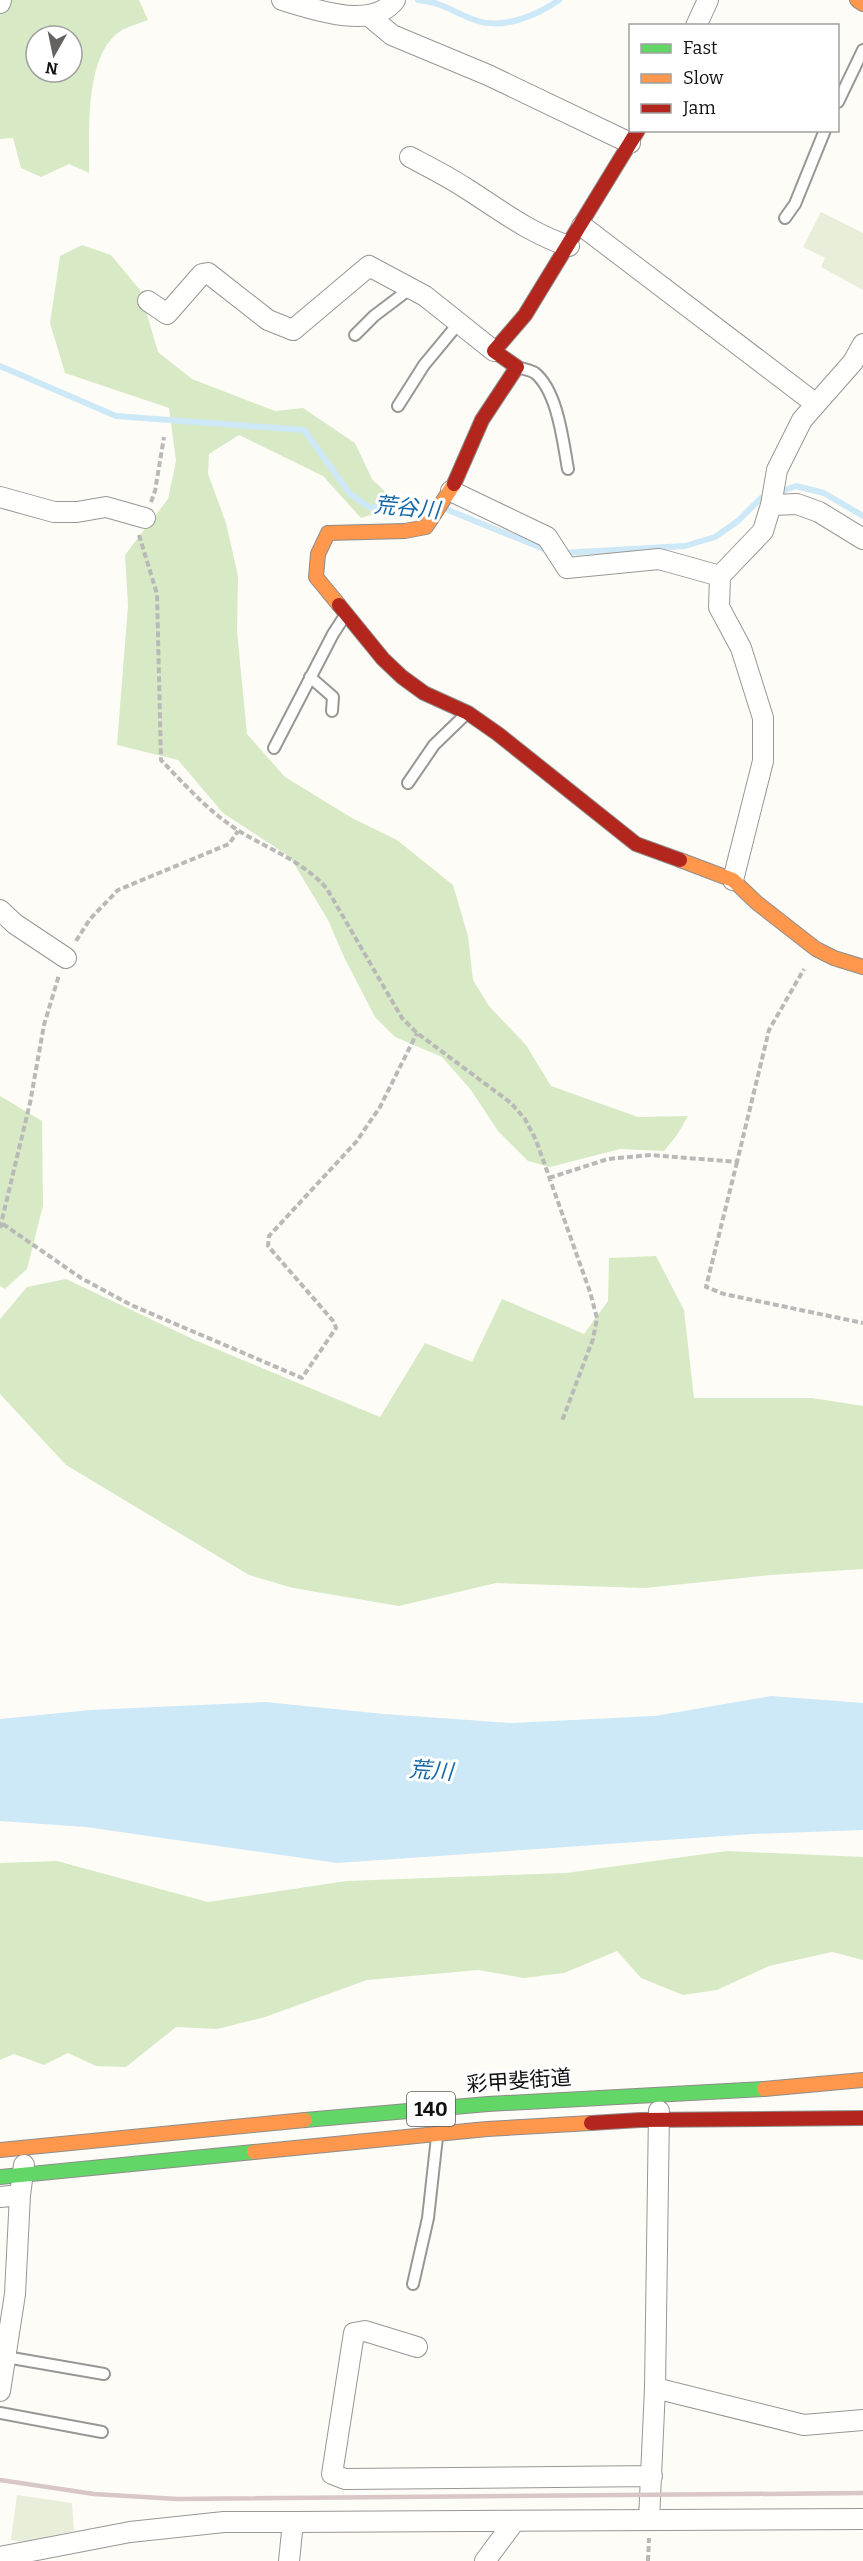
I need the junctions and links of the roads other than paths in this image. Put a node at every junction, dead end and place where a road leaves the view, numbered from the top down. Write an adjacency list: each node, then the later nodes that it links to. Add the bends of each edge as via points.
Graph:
1 (282, 0): 6 (street, via 328,14)
2 (395, 0): 6 (street, via 388,9)
3 (708, 0): 7 (street)
4 (857, 0): 5 (main road)
5 (863, 4)
6 (368, 15): 11 (street, via 392,35)
7 (697, 24)
8 (863, 50): 9 (lane)
9 (839, 98)
10 (824, 132): 13 (lane, via 795,204)
11 (634, 137): 14 (main road)
12 (410, 157): 15 (street, via 548,240)
13 (784, 218)
14 (582, 226): 15 (main road); 23 (street)
15 (569, 246): 21 (main road, via 525,315)
16 (411, 288): 17 (street, via 369,266 293,330 268,320 208,273 202,274 167,314); 18 (street); 19 (lane)
17 (148, 302)
18 (458, 324): 21 (street); 24 (lane, via 424,365)
19 (355, 335)
20 (863, 344): 23 (street, via 853,362)
21 (494, 351): 22 (main road)
22 (517, 367): 25 (lane, via 534,372 548,390 560,425); 26 (main road, via 482,420)
23 (816, 404): 28 (street, via 802,420 777,470)
24 (398, 406)
25 (568, 469)
26 (451, 491): 31 (street, via 547,537 567,568 659,559); 32 (main road, via 426,527 328,533 320,546 316,577)
27 (0, 497): 29 (street, via 54,512 106,507)
28 (771, 505): 30 (street, via 797,504 819,512); 31 (street, via 763,531)
29 (145, 518)
30 (863, 539)
31 (720, 576): 38 (street, via 719,607 741,648 763,718 763,762)
32 (346, 614): 33 (lane); 35 (main road, via 402,677 424,693)
33 (310, 677): 34 (lane, via 333,697); 36 (lane)
34 (332, 711)
35 (468, 713): 37 (lane, via 434,745); 38 (main road, via 636,844)
36 (274, 748)
37 (408, 783)
38 (733, 880): 41 (main road, via 816,949)
39 (0, 910): 40 (street)
40 (66, 958)
41 (863, 967)
42 (863, 2080): 43 (main road, 彩甲斐街道 / 140)
43 (778, 2089): 44 (main road, 140); 45 (main road, 彩甲斐街道 / 140)
44 (863, 2091)
45 (659, 2093): 49 (street); 51 (main road, 彩甲斐街道 / 140, via 437,2108)
46 (863, 2112): 47 (main road, 140)
47 (786, 2117): 48 (main road, 140); 49 (main road, 140)
48 (863, 2118)
49 (659, 2120): 50 (main road, 140); 61 (street)
50 (437, 2133): 53 (main road, 140); 57 (lane, via 428,2218)
51 (26, 2148): 52 (main road, 彩甲斐街道 / 140); 53 (street)
52 (0, 2150)
53 (23, 2175): 54 (main road, 140); 55 (street)
54 (0, 2177)
55 (20, 2195): 56 (street); 59 (street, via 15,2294)
56 (0, 2197)
57 (414, 2284)
58 (417, 2348): 66 (street, via 365,2331 354,2333 332,2474 345,2479)
59 (4, 2360): 60 (lane); 62 (street)
60 (104, 2374)
61 (655, 2388): 64 (street, via 804,2425); 66 (street)
62 (0, 2391)
63 (0, 2413): 65 (lane)
64 (863, 2420)
65 (102, 2432)
66 (652, 2476): 68 (street)
67 (863, 2519): 68 (street)
68 (649, 2520): 70 (street)
69 (293, 2522): 70 (street); 71 (street, via 224,2522 130,2532); 72 (street)
70 (514, 2522): 73 (street)
71 (0, 2557)
72 (289, 2561)
73 (485, 2561)

